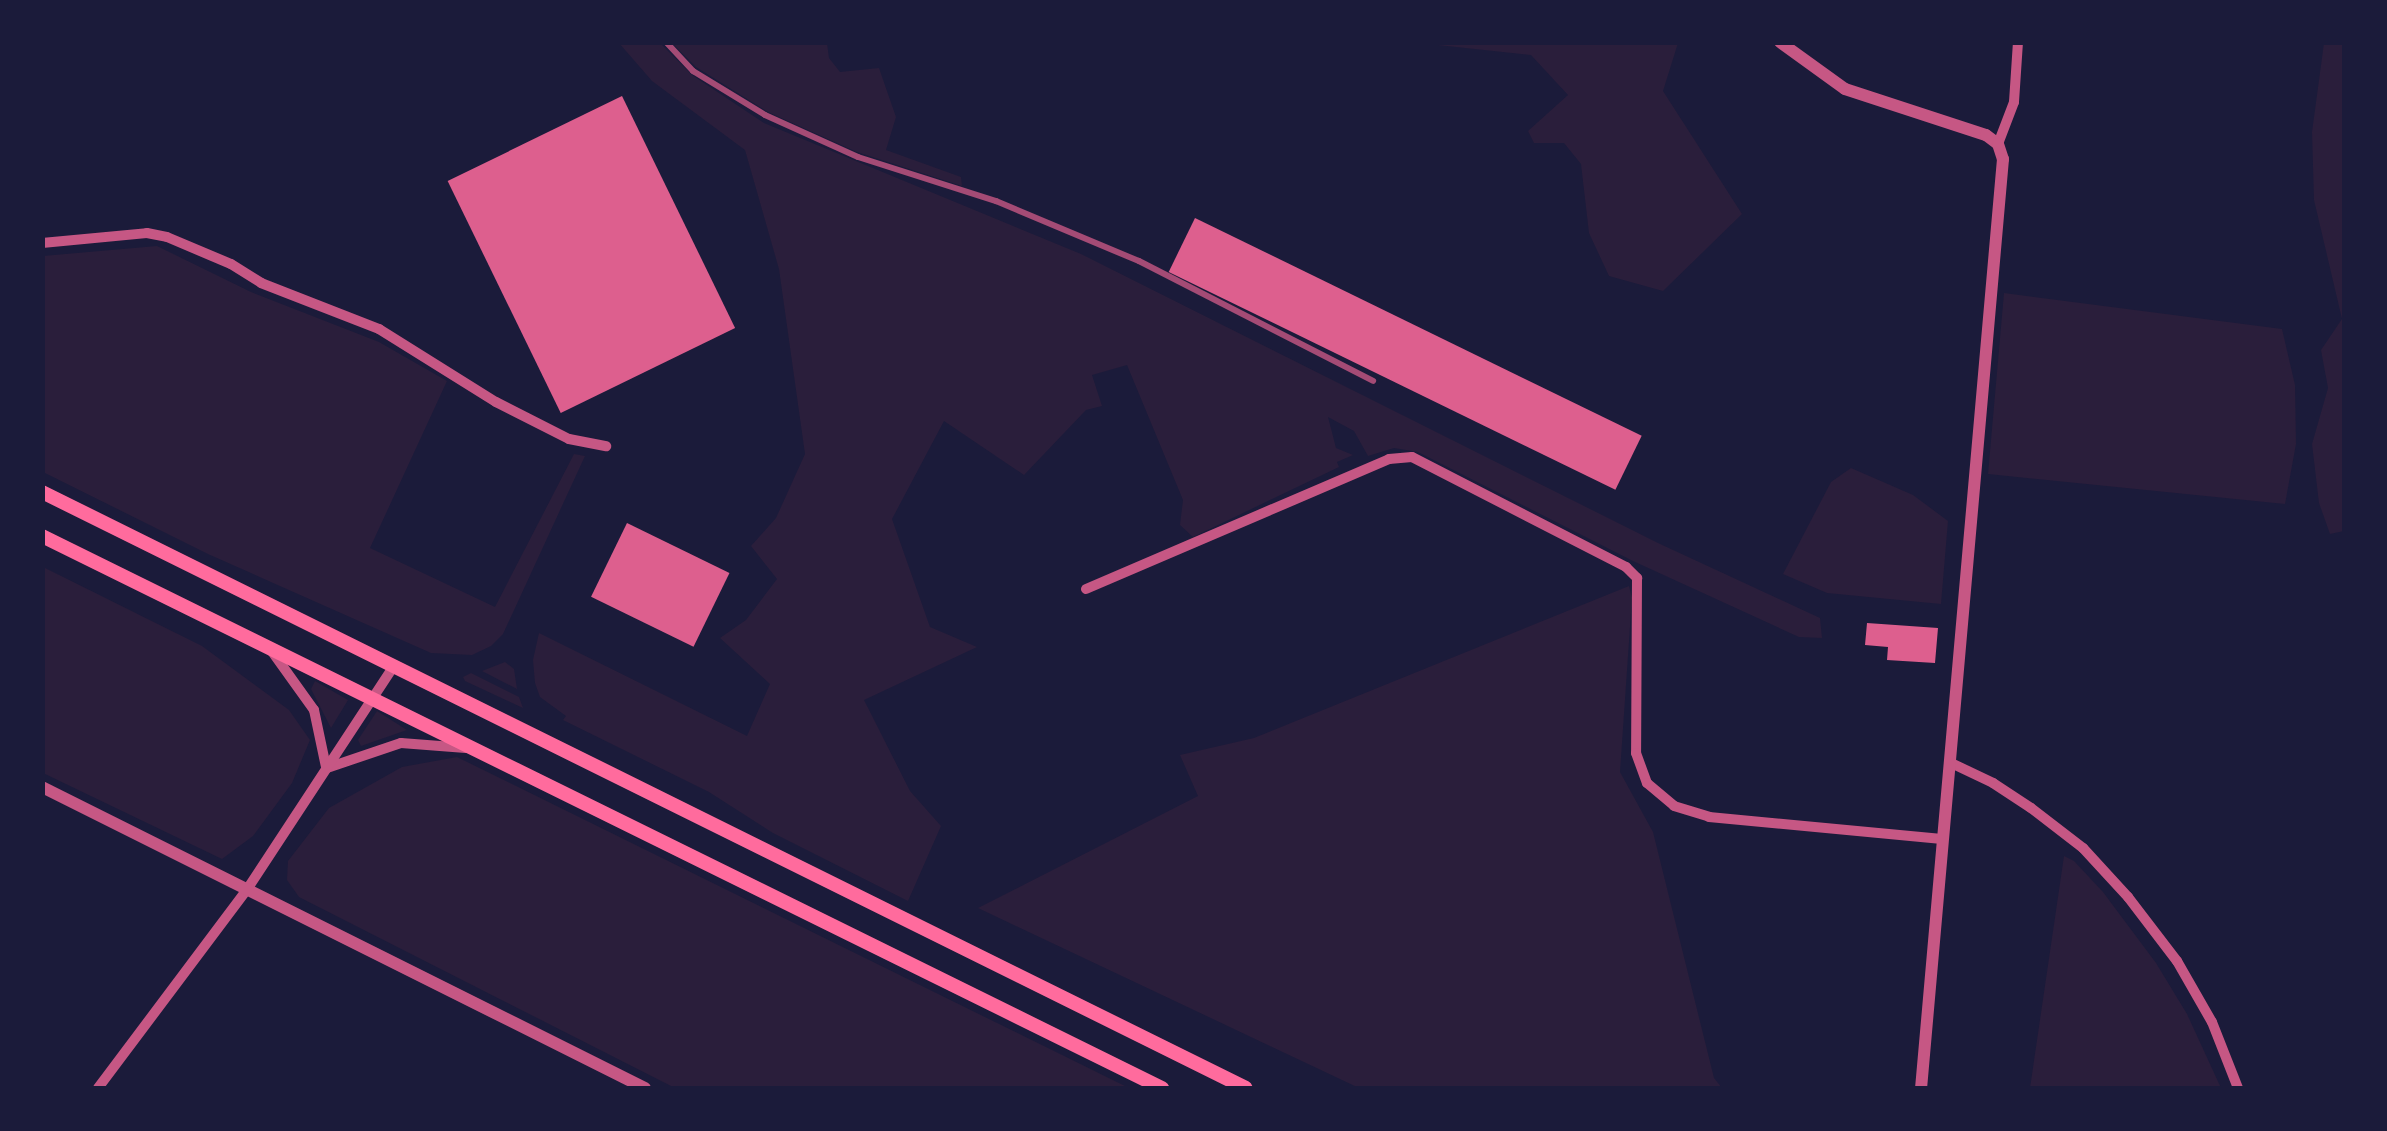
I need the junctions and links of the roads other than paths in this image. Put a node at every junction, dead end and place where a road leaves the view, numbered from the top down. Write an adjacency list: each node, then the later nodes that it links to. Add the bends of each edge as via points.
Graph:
1 (1780, 42): 3 (street, via 1845,89)
2 (2018, 42): 3 (street, via 2014,102)
3 (1998, 144): 13 (street, via 2004,180)
4 (42, 243): 5 (street, via 168,237 261,284 379,329 569,439)
5 (606, 446)
6 (42, 492): 10 (main road)
7 (42, 536): 9 (main road)
8 (1086, 589): 16 (street, via 1389,459 1412,457 1637,578 1636,753 1648,783 1674,806 1709,817)
9 (271, 650): 11 (main road); 14 (street, via 314,710)
10 (392, 669): 11 (street); 21 (main road)
11 (371, 697): 12 (main road); 14 (street)
12 (471, 748): 14 (street, via 401,743); 20 (main road)
13 (1949, 762): 16 (street); 23 (street, via 2032,808 2083,848 2128,897 2177,961 2212,1022)
14 (326, 768): 17 (street)
15 (42, 787): 17 (street)
16 (1942, 839): 22 (street)
17 (248, 888): 18 (street); 19 (street)
18 (98, 1088)
19 (645, 1088)
20 (1162, 1088)
21 (1246, 1088)
22 (1921, 1088)
23 (2238, 1088)

